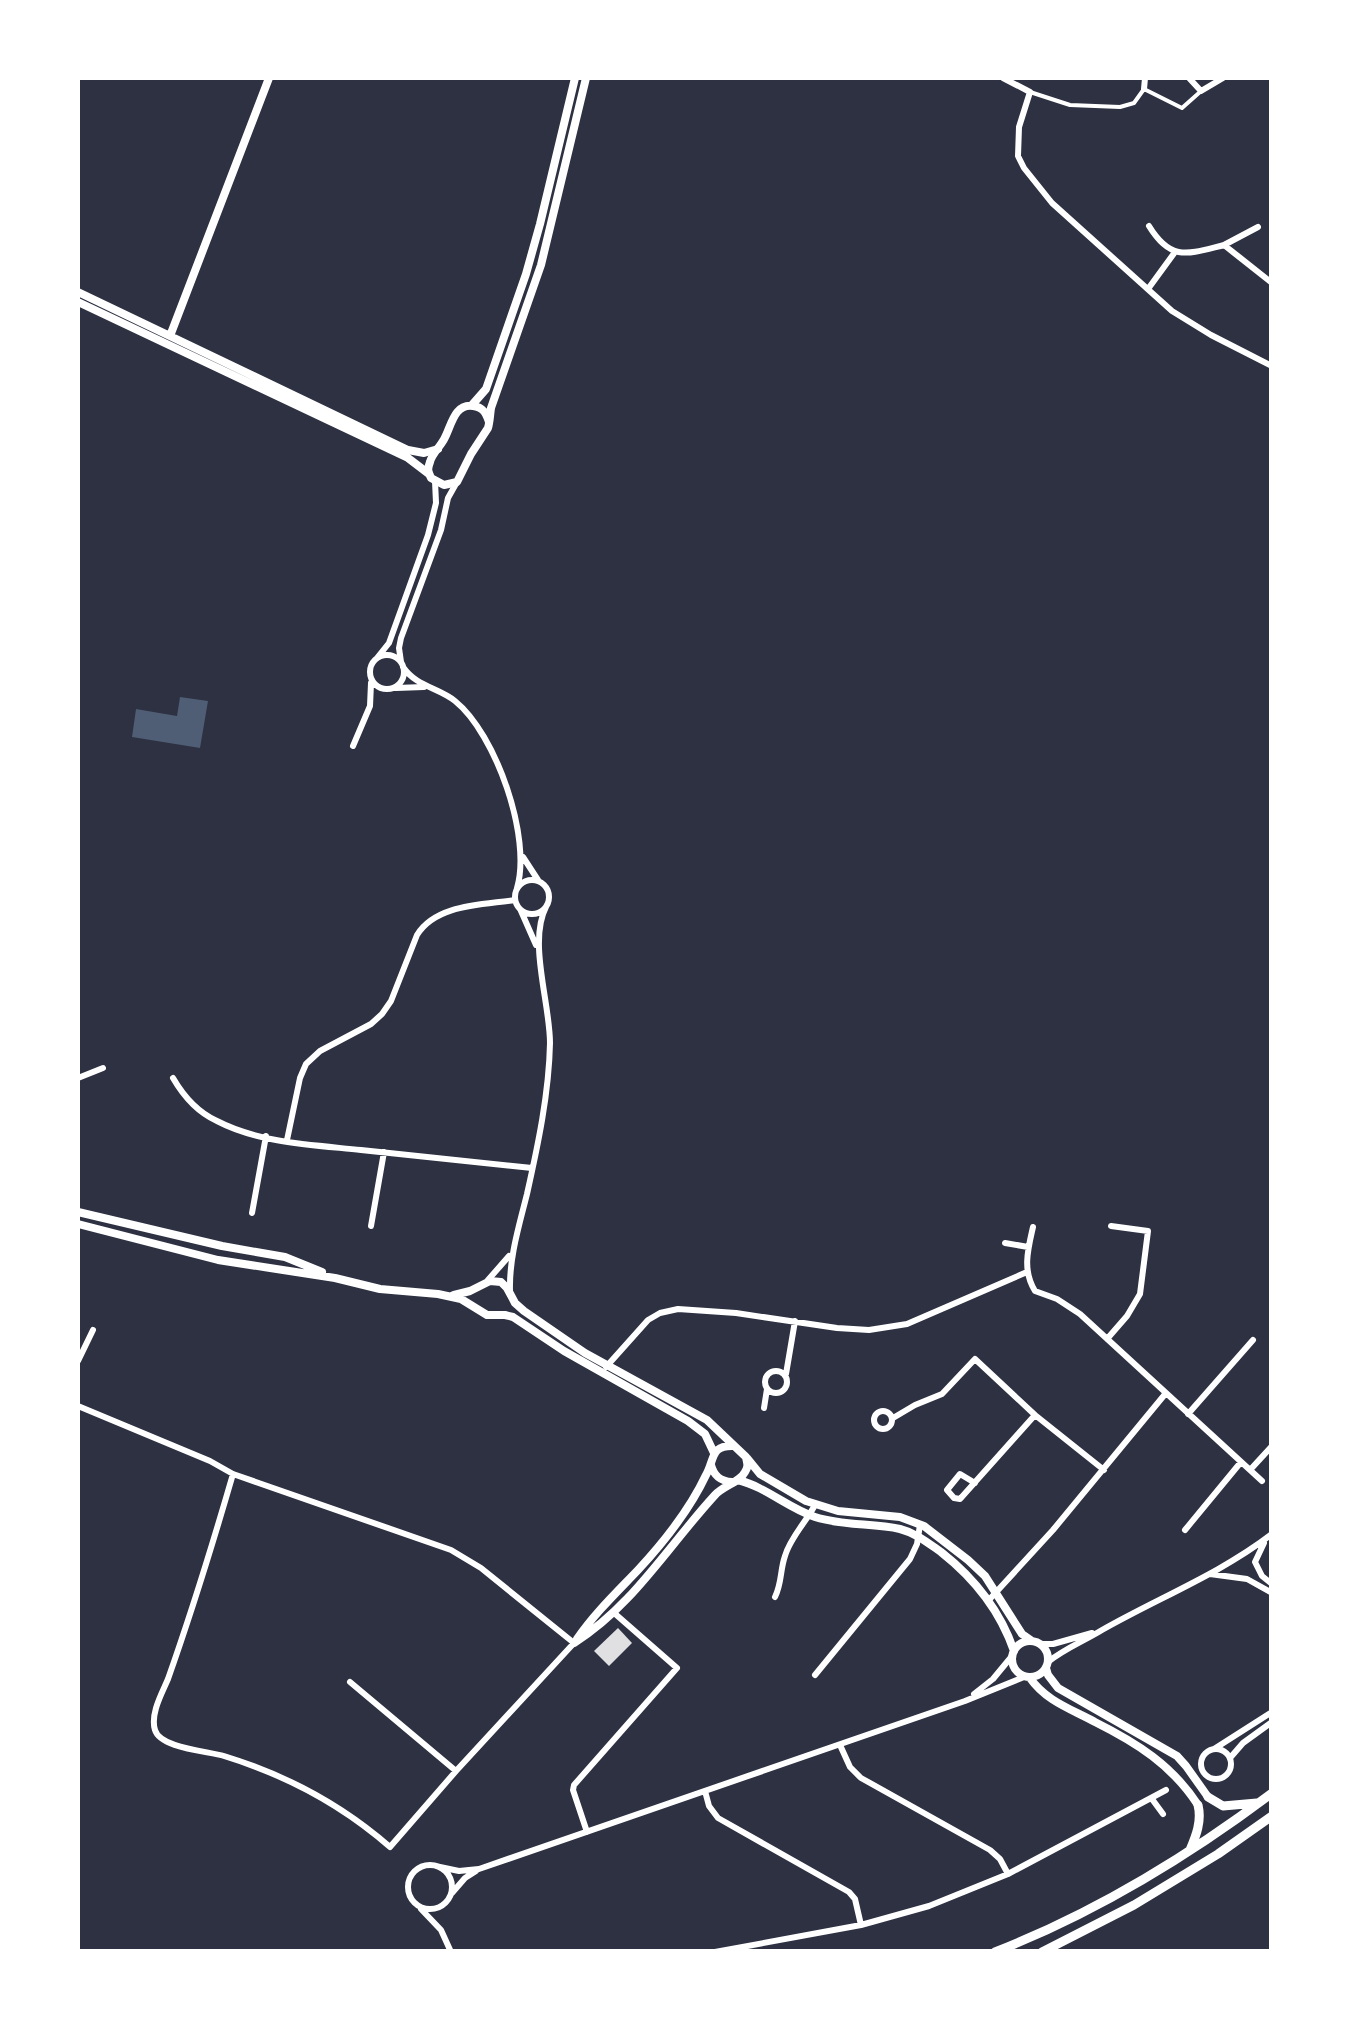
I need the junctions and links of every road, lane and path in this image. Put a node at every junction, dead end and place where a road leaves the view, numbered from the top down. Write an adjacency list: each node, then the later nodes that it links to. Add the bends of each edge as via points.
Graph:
1 (269, 78): 19 (street)
2 (575, 78): 21 (street, via 526,274 486,389)
3 (586, 78): 22 (street, via 541,264)
4 (1003, 78): 10 (street)
5 (1145, 78): 8 (street)
6 (1189, 78): 9 (street)
7 (1223, 78): 9 (street)
8 (1144, 89): 9 (street, via 1182,108); 10 (street, via 1134,103 1120,107 1070,105)
9 (1201, 91)
10 (1030, 92): 16 (street, via 1017,138 1024,168 1052,203)
11 (1149, 226): 14 (street)
12 (1258, 226): 13 (street)
13 (1224, 244): 14 (street); 15 (street)
14 (1175, 252): 16 (street)
15 (1272, 282)
16 (1148, 289): 20 (street, via 1172,311)
17 (78, 292): 19 (street)
18 (78, 302): 24 (street, via 408,458)
19 (170, 336): 23 (street, via 408,450)
20 (1272, 366)
21 (471, 406): 22 (street); 23 (street, via 456,412)
22 (489, 422): 25 (street)
23 (438, 449): 24 (street, via 430,462)
24 (432, 477): 25 (street, via 446,485); 26 (street, via 436,503 428,535 389,643)
25 (457, 482): 27 (street, via 400,638)
26 (377, 658): 27 (street, via 390,655); 28 (street)
27 (402, 665): 29 (street); 30 (street, via 402,680)
28 (370, 676): 30 (street, via 377,686); 31 (street)
29 (428, 688): 30 (street); 33 (street, via 456,702 491,746)
30 (392, 689): 31 (street)
31 (370, 706): 32 (street)
32 (354, 746)
33 (519, 846): 34 (street); 35 (street)
34 (540, 881): 35 (street, via 526,880); 37 (street, via 548,891)
35 (517, 888): 36 (street)
36 (514, 900): 38 (street); 44 (street, via 426,922 382,1014 306,1064)
37 (546, 907): 38 (street, via 534,914); 39 (street, via 538,934)
38 (520, 910): 39 (street)
39 (542, 967): 46 (street, via 549,1064)
40 (104, 1068): 41 (street)
41 (78, 1078)
42 (174, 1078): 43 (street, via 212,1119)
43 (266, 1136): 44 (street); 48 (street)
44 (287, 1140): 45 (street)
45 (384, 1152): 46 (street); 50 (street)
46 (532, 1168): 53 (street)
47 (78, 1212): 57 (street, via 284,1257)
48 (252, 1212)
49 (78, 1224): 57 (street, via 218,1260)
50 (371, 1226)
51 (1111, 1226): 65 (street, via 1148,1231 1140,1294)
52 (1033, 1227): 55 (street)
53 (516, 1241): 58 (street); 59 (street)
54 (1005, 1243): 55 (street)
55 (1028, 1247): 56 (street)
56 (1027, 1272): 63 (street, via 908,1324 869,1330); 65 (street, via 1035,1291 1069,1306)
57 (335, 1278): 60 (street)
58 (484, 1283): 59 (street, via 501,1282); 60 (street); 61 (street, via 476,1295)
59 (510, 1294): 62 (street); 68 (street, via 524,1312)
60 (448, 1296): 61 (street)
61 (481, 1310): 62 (street)
62 (498, 1314): 68 (street)
63 (795, 1321): 68 (street, via 692,1308 660,1313); 69 (street)
64 (93, 1330): 67 (street)
65 (1106, 1339): 71 (street)
66 (1253, 1340): 74 (street)
67 (78, 1361)
68 (604, 1368): 78 (street, via 689,1408); 79 (street, via 688,1420)
69 (785, 1376): 70 (street, via 782,1391); 70 (street, via 770,1372)
70 (768, 1388): 73 (street)
71 (1166, 1393): 74 (street); 83 (street)
72 (78, 1406): 85 (street)
73 (764, 1408)
74 (1188, 1414): 81 (street)
75 (1035, 1415): 76 (street, via 975,1359 942,1394); 83 (street); 88 (street)
76 (892, 1418)
77 (1272, 1446): 84 (street)
78 (738, 1448): 79 (street, via 728,1445); 80 (street)
79 (714, 1454): 82 (street)
80 (746, 1457): 86 (street, via 747,1467); 89 (street, via 770,1481)
81 (1241, 1462): 84 (street); 92 (street)
82 (711, 1465): 86 (street, via 720,1480); 103 (street, via 678,1520)
83 (1104, 1470): 97 (street)
84 (1250, 1470): 87 (street)
85 (233, 1474): 103 (street, via 451,1550); 116 (street, via 157,1708 156,1732 164,1742 224,1756 297,1785 348,1813 390,1848)
86 (735, 1481): 90 (street); 101 (street, via 716,1493)
87 (1262, 1481)
88 (975, 1483)
89 (815, 1505): 90 (street); 91 (street)
90 (810, 1515): 93 (street); 99 (street, via 787,1550)
91 (920, 1525): 93 (street); 97 (street, via 968,1560)
92 (1185, 1530)
93 (918, 1536): 100 (street, via 966,1572); 107 (street, via 910,1559)
94 (1268, 1537): 95 (street); 96 (street, via 1255,1562)
95 (1209, 1574): 98 (street, via 1247,1579); 102 (street)
96 (1272, 1584)
97 (997, 1593): 100 (street); 104 (street, via 1022,1634)
98 (1272, 1593)
99 (775, 1597)
100 (988, 1601): 105 (street)
101 (613, 1612): 103 (street); 126 (street, via 677,1668 574,1785)
102 (1098, 1633): 104 (street); 106 (street)
103 (574, 1643): 116 (street)
104 (1036, 1643): 105 (street, via 1022,1643); 106 (street, via 1046,1651)
105 (1013, 1654): 108 (street, via 1016,1670); 110 (street)
106 (1047, 1665): 108 (street); 121 (street, via 1058,1688 1176,1756)
107 (815, 1675)
108 (1028, 1677): 110 (street); 123 (street, via 1056,1702 1157,1759)
109 (350, 1682): 116 (street)
110 (965, 1701): 113 (street)
111 (1272, 1712): 114 (street)
112 (1272, 1722): 115 (street)
113 (840, 1744): 118 (street); 130 (street, via 854,1773 990,1850)
114 (1213, 1750): 115 (street); 115 (street, via 1202,1761 1208,1777 1226,1776)
115 (1230, 1758)
116 (456, 1771)
117 (1166, 1790): 120 (street)
118 (705, 1792): 126 (street); 134 (street, via 718,1818 849,1892)
119 (1272, 1793): 122 (main road)
120 (1151, 1798): 124 (street); 130 (street)
121 (1208, 1798): 122 (main road, via 1232,1807)
122 (1259, 1802): 127 (main road)
123 (1198, 1805): 127 (main road)
124 (1163, 1814)
125 (1272, 1816): 139 (main road, via 1134,1905)
126 (587, 1832): 129 (street)
127 (1190, 1850): 138 (main road, via 1076,1916)
128 (440, 1867): 129 (street); 131 (street, via 451,1880); 132 (street, via 426,1865 412,1874 408,1890)
129 (480, 1869): 131 (street)
130 (1008, 1874): 134 (street)
131 (451, 1894): 133 (street)
132 (417, 1905): 133 (street); 135 (street)
133 (443, 1905): 135 (street)
134 (861, 1925): 137 (street)
135 (440, 1930): 136 (street)
136 (451, 1952)
137 (715, 1952)
138 (996, 1952)
139 (1042, 1952)

